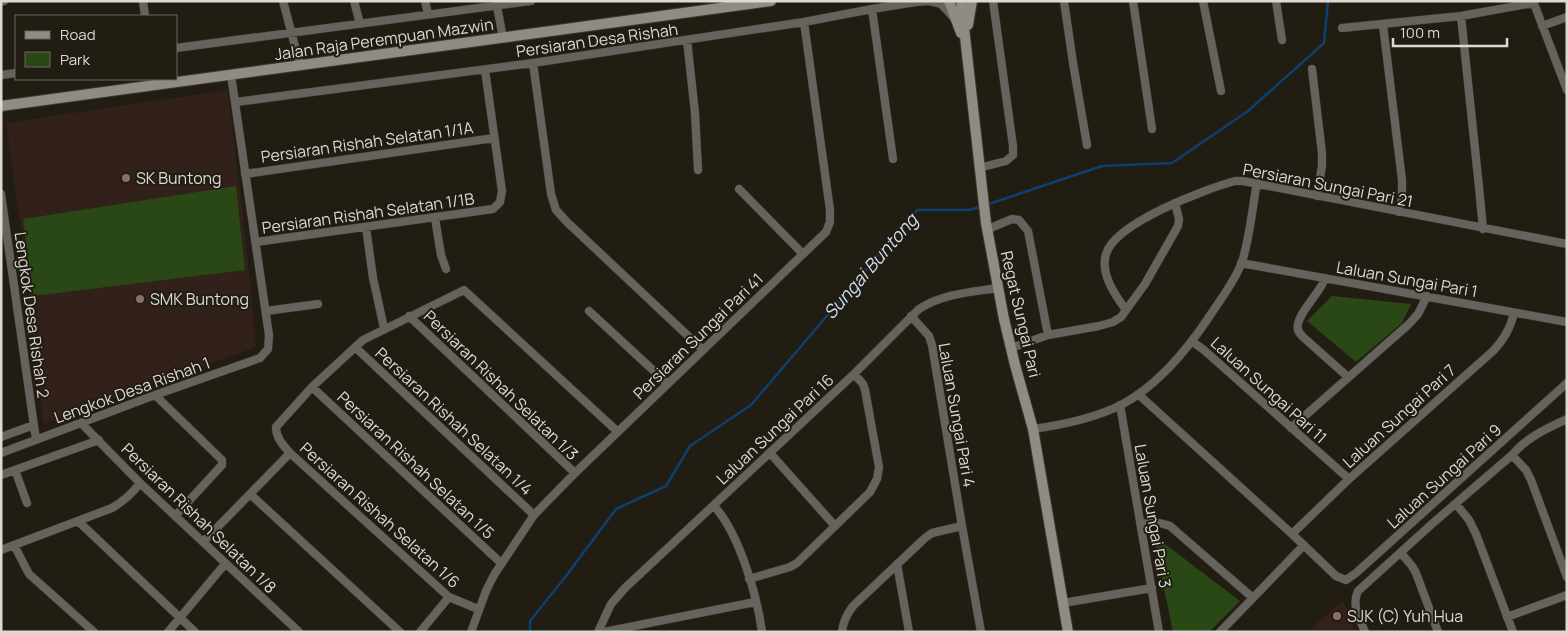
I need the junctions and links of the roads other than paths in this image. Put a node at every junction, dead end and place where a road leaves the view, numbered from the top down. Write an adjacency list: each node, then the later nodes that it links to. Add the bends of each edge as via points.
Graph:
1 (143, 1): 19 (street)
2 (283, 1): 28 (street)
3 (354, 1): 24 (street)
4 (425, 1): 18 (street)
5 (531, 1): 16 (street)
6 (771, 1): 29 (main road, Jalan Raja Perempuan Mazwin)
7 (949, 1): 21 (main road)
8 (961, 1): 30 (main road, Regat Sungai Pari)
9 (972, 1): 30 (main road)
10 (993, 1): 52 (street, via 1013,146 1012,155 1006,161)
11 (1064, 1): 50 (street)
12 (1133, 1): 48 (street)
13 (1203, 1): 45 (street)
14 (1276, 1): 32 (street)
15 (1533, 2): 20 (street); 26 (street)
16 (497, 3): 18 (street); 29 (street)
17 (872, 9): 21 (street, Persiaran Desa Rishah, via 933,2 942,5); 23 (street, Persiaran Desa Rishah); 51 (street)
18 (428, 14): 24 (street)
19 (145, 15)
20 (1462, 16): 25 (street); 65 (street)
21 (955, 17): 30 (main road)
22 (1567, 17): 26 (street)
23 (804, 22): 31 (street, Persiaran Desa Rishah); 68 (street, Persiaran Sungai Pari 41, via 830,222 826,232)
24 (360, 24): 28 (street)
25 (1383, 24): 27 (street); 61 (street, via 1402,180)
26 (1542, 26): 44 (street)
27 (1342, 28)
28 (291, 33): 33 (street); 35 (street)
29 (503, 38): 35 (main road, Jalan Raja Perempuan Mazwin)
30 (965, 38): 52 (main road, Regat Sungai Pari)
31 (687, 40): 34 (street, Persiaran Desa Rishah); 53 (street)
32 (1282, 40)
33 (178, 48)
34 (533, 63): 37 (street, Persiaran Desa Rishah); 87 (street, via 556,210)
35 (300, 65): 40 (main road, Jalan Raja Perempuan Mazwin)
36 (1312, 69): 58 (street, via 1322,153)
37 (485, 70): 46 (street, Persiaran Desa Rishah); 49 (street)
38 (15, 73): 39 (street)
39 (1, 75)
40 (232, 75): 42 (main road, Jalan Raja Perempuan Mazwin); 46 (street)
41 (176, 80): 43 (main road, Jalan Raja Perempuan Mazwin)
42 (178, 80)
43 (154, 82): 47 (main road, Jalan Raja Perempuan Mazwin)
44 (1567, 90)
45 (1221, 91)
46 (236, 102): 54 (street)
47 (1, 106)
48 (1152, 128)
49 (494, 138): 54 (street, Persiaran Rishah Selatan 1/1A); 62 (street, Persiaran Rishah Selatan 1/1B, via 502,191 500,202 492,209)
50 (1087, 145)
51 (893, 159)
52 (979, 168): 63 (main road, Regat Sungai Pari)
53 (698, 170)
54 (245, 174): 66 (street)
55 (1257, 184): 58 (street, Persiaran Sungai Pari 21); 59 (street, Persiaran Sungai Pari 21, via 1235,181); 69 (street)
56 (739, 189): 68 (street)
57 (1, 194): 60 (street, Lengkok Desa Rishah 2)
58 (1317, 196): 61 (street, Persiaran Sungai Pari 21)
59 (1175, 203): 75 (street, via 1178,226); 75 (street, Persiaran Sungai Pari 21, via 1143,219 1109,246 1105,256 1109,281)
60 (2, 211): 98 (street, Lengkok Desa Rishah 2)
61 (1399, 212): 65 (street, Persiaran Sungai Pari 21)
62 (435, 218): 64 (street, Persiaran Rishah Selatan 1/1B); 70 (street)
63 (987, 226): 72 (main road, Regat Sungai Pari); 83 (street, via 1012,219 1019,220 1028,231)
64 (366, 227): 66 (street, Persiaran Rishah Selatan 1/1B); 82 (street, via 372,278)
65 (1482, 229): 67 (street, Persiaran Sungai Pari 21)
66 (256, 242): 76 (street)
67 (1567, 244)
68 (803, 254): 87 (street, Persiaran Sungai Pari 41)
69 (1242, 263): 71 (street, Laluan Sungai Pari 1); 84 (street)
70 (446, 269)
71 (1324, 278): 73 (street, Laluan Sungai Pari 1); 89 (street, via 1298,320 1298,330)
72 (998, 288): 80 (street, Laluan Sungai Pari 16, via 938,299); 86 (main road, Regat Sungai Pari)
73 (1426, 296): 78 (street, Laluan Sungai Pari 1); 89 (street, via 1418,314 1409,324)
74 (318, 304): 76 (street)
75 (1126, 310): 83 (street, via 1113,322)
76 (266, 311): 94 (street, Lengkok Desa Rishah 1, via 268,349 260,358)
77 (589, 311): 91 (street)
78 (1514, 313): 81 (street, Laluan Sungai Pari 1); 112 (street, Laluan Sungai Pari 7, via 1504,340)
79 (409, 316): 82 (street); 101 (street, via 464,290); 110 (street, Persiaran Rishah Selatan 1/3)
80 (911, 316): 88 (street, Laluan Sungai Pari 16); 123 (street, Laluan Sungai Pari 4, via 929,336 932,345)
81 (1567, 322)
82 (384, 328): 85 (street)
83 (1048, 335): 86 (street)
84 (1192, 342): 93 (street, via 1179,358); 99 (street, Laluan Sungai Pari 11)
85 (355, 347): 92 (street); 118 (street, Persiaran Rishah Selatan 1/4)
86 (1011, 348): 100 (main road, Regat Sungai Pari)
87 (703, 350): 91 (street, Persiaran Sungai Pari 41)
88 (854, 374): 107 (street, Laluan Sungai Pari 16); 122 (street, via 865,390 879,467 878,480)
89 (1348, 377): 99 (street)
90 (1567, 383): 126 (street, Laluan Sungai Pari 9, via 1351,577 1346,580 1336,576)
91 (668, 384): 101 (street, Persiaran Sungai Pari 41)
92 (312, 387): 106 (street, Persiaran Rishah Selatan 1/6, via 276,427 278,438); 130 (street, Persiaran Rishah Selatan 1/5)
93 (1138, 394): 95 (street); 124 (street)
94 (155, 395): 97 (street, Lengkok Desa Rishah 1); 119 (street, via 222,460 222,465)
95 (1120, 405): 100 (street, via 1096,415); 121 (street, Laluan Sungai Pari 3)
96 (1567, 419): 108 (street, via 1532,436)
97 (81, 423): 103 (street, Lengkok Desa Rishah 1); 104 (street, Persiaran Rishah Selatan 1/8)
98 (34, 425): 102 (street, Lengkok Desa Rishah 1); 103 (street, Lengkok Desa Rishah 2)
99 (1292, 428): 112 (street, Laluan Sungai Pari 11)
100 (1033, 429): 140 (main road, Regat Sungai Pari)
101 (618, 432): 110 (street, Persiaran Sungai Pari 41)
102 (1, 437)
103 (36, 440): 105 (street, Lengkok Desa Rishah 1)
104 (98, 440): 109 (street); 113 (street, Persiaran Rishah Selatan 1/8)
105 (1, 453)
106 (290, 453): 114 (street); 137 (street, Persiaran Rishah Selatan 1/6)
107 (770, 453): 117 (street, Laluan Sungai Pari 16); 122 (street)
108 (1512, 455): 116 (street); 133 (street, via 1531,480)
109 (15, 470): 111 (street); 115 (street)
110 (575, 473): 118 (street, Persiaran Sungai Pari 41)
111 (1, 475)
112 (1348, 480): 124 (street, Laluan Sungai Pari 7)
113 (140, 483): 119 (street, Persiaran Rishah Selatan 1/8); 120 (street, via 124,502)
114 (250, 494): 125 (street); 148 (street)
115 (27, 503)
116 (1456, 504): 129 (street); 142 (street, via 1476,534)
117 (714, 506): 134 (street, via 730,528); 151 (street, Laluan Sungai Pari 16, via 625,588 611,604)
118 (534, 515): 130 (street, Persiaran Sungai Pari 41)
119 (175, 516): 125 (street, Persiaran Rishah Selatan 1/8)
120 (78, 521): 127 (street); 143 (street)
121 (1141, 524): 135 (street, Laluan Sungai Pari 3); 138 (street, via 1156,522 1170,526)
122 (835, 526): 134 (street, via 797,563)
123 (962, 526): 132 (street, via 932,533); 156 (street, Laluan Sungai Pari 4)
124 (1292, 534): 126 (street)
125 (203, 542): 131 (street, Persiaran Rishah Selatan 1/8)
126 (1304, 545): 138 (street)
127 (14, 546): 128 (street); 144 (street, via 29,574)
128 (1, 550)
129 (1401, 553): 160 (street, via 1358,591 1356,607); 161 (street, via 1416,573)
130 (501, 563): 141 (street, Persiaran Sungai Pari 41)
131 (225, 564): 143 (street); 147 (street, Persiaran Rishah Selatan 1/8)
132 (897, 564): 154 (street, via 846,614); 155 (street)
133 (1567, 577)
134 (749, 579): 139 (street)
135 (1152, 588): 140 (street); 158 (street, Laluan Sungai Pari 3)
136 (1567, 595): 142 (street)
137 (449, 598): 141 (street, Persiaran Rishah Selatan 1/6); 149 (street)
138 (1253, 598): 159 (street)
139 (755, 602): 152 (street); 153 (street)
140 (1063, 603): 157 (main road, Regat Sungai Pari)
141 (478, 610): 150 (street, Persiaran Sungai Pari 41)
142 (1507, 617): 162 (street)
143 (180, 618): 145 (street); 146 (street)
144 (94, 632)
145 (168, 632)
146 (195, 632)
147 (299, 632)
148 (400, 632)
149 (420, 632)
150 (471, 632)
151 (598, 632)
152 (604, 632)
153 (762, 632)
154 (842, 632)
155 (909, 632)
156 (981, 632)
157 (1068, 632)
158 (1159, 632)
159 (1220, 632)
160 (1365, 632)
161 (1438, 632)
162 (1513, 632)

